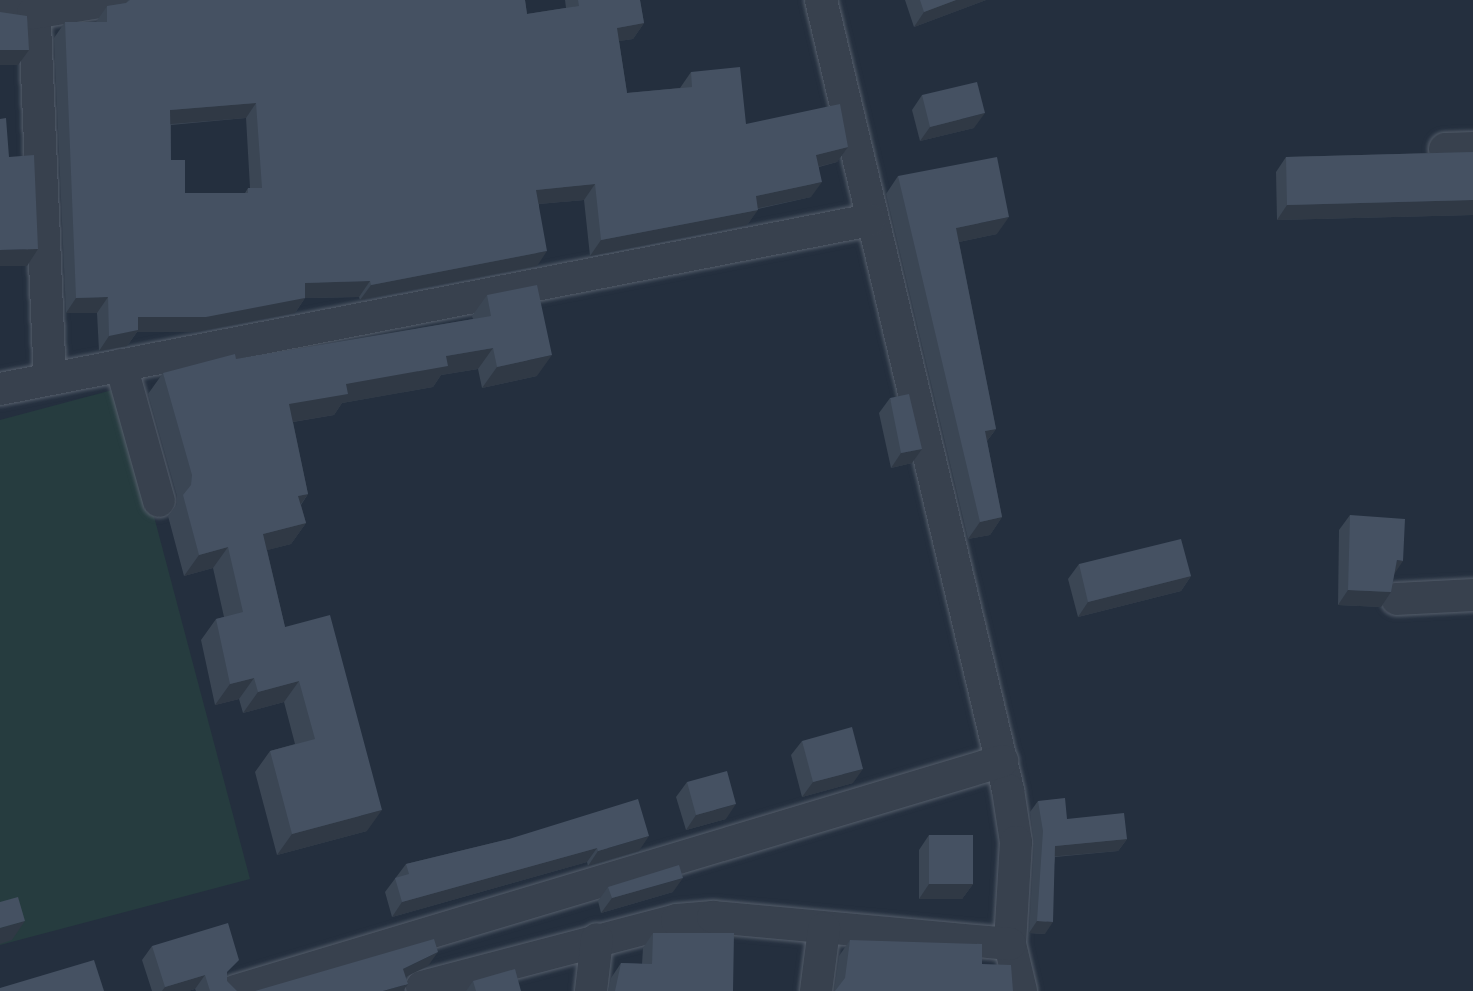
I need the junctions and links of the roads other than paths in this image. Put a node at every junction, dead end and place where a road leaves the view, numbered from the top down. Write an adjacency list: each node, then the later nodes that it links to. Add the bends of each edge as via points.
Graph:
1 (112, 0): 3 (street)
2 (821, 0): 5 (street)
3 (34, 6): 4 (street); 7 (street)
4 (0, 12)
5 (870, 220): 6 (street); 12 (street)
6 (121, 365): 7 (street); 9 (street)
7 (50, 379): 8 (street)
8 (0, 389)
9 (159, 502)
10 (1473, 595): 11 (street)
11 (1397, 599)
12 (1002, 761): 15 (street, via 1016,842); 17 (street)
13 (824, 929): 14 (street, via 713,917 677,920); 15 (street); 19 (street)
14 (597, 939): 16 (street); 18 (street)
15 (1010, 944): 20 (street)
16 (422, 987)
17 (235, 991)
18 (591, 991)
19 (816, 991)
20 (1021, 991)

